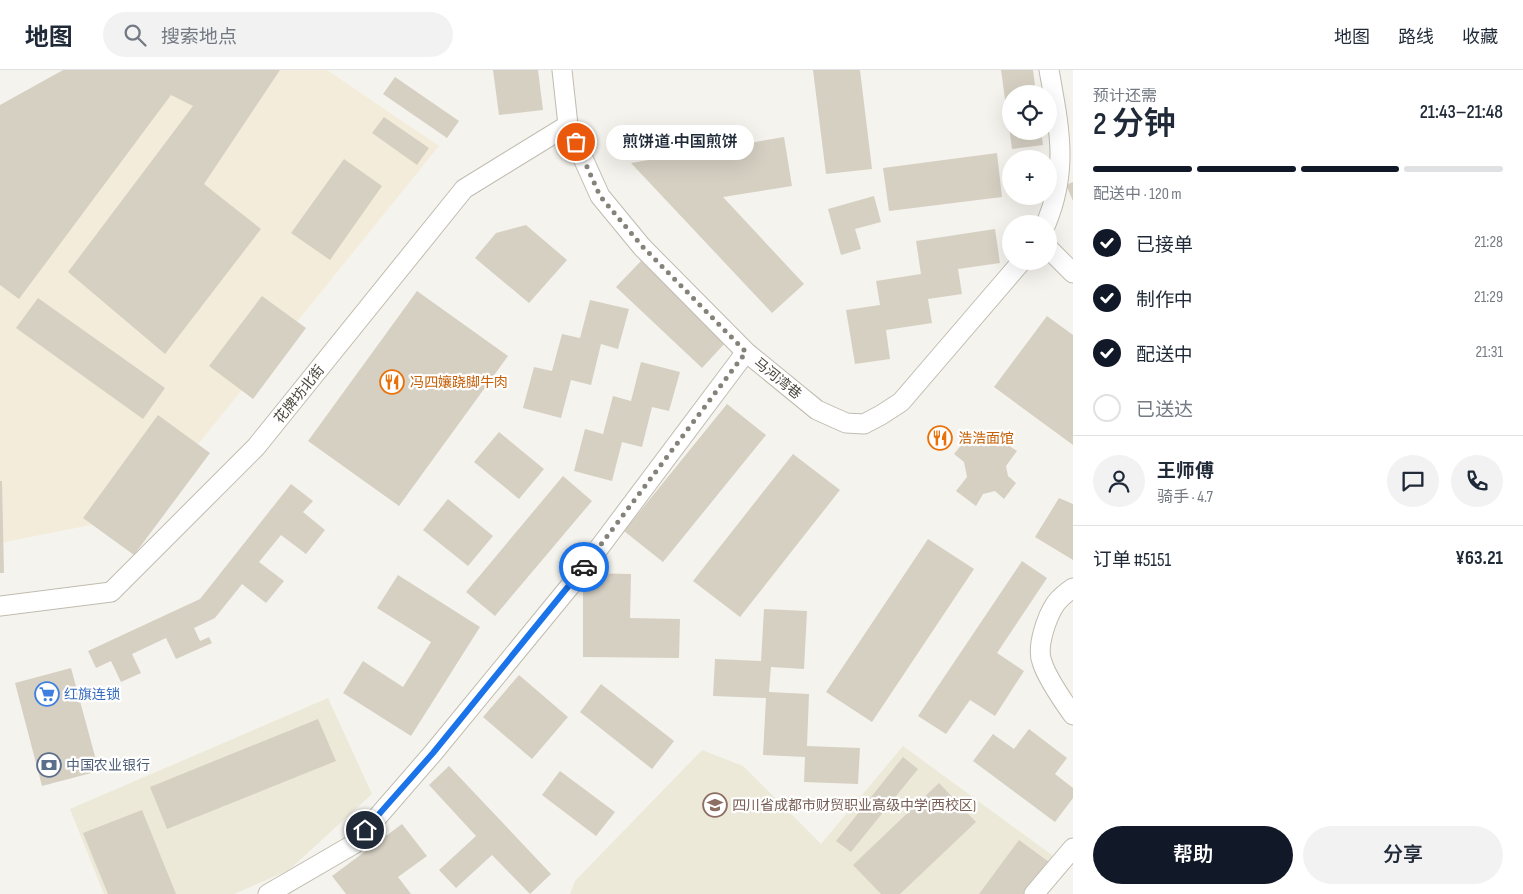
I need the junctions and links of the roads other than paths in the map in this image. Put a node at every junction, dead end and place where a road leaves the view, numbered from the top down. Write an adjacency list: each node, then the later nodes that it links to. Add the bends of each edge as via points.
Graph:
1 (562, 70): 3 (street, 马河湾巷)
2 (1049, 70): 4 (street, via 1060,131)
3 (568, 125): 9 (street, 马河湾巷, via 600,196 642,246); 11 (street, 花牌坊北街, via 464,189 256,447 111,592)
4 (1066, 139): 5 (street)
5 (1050, 215)
6 (1057, 257): 8 (street)
7 (1014, 270): 9 (street, 马河湾巷, via 901,402 864,424 846,423 817,410)
8 (1073, 273)
9 (746, 352): 14 (street, via 575,580 354,844)
10 (1073, 588): 12 (street, via 1056,603 1040,644 1041,661)
11 (0, 606)
12 (1073, 715)
13 (1073, 848): 15 (street)
14 (268, 894)
15 (1034, 894)

